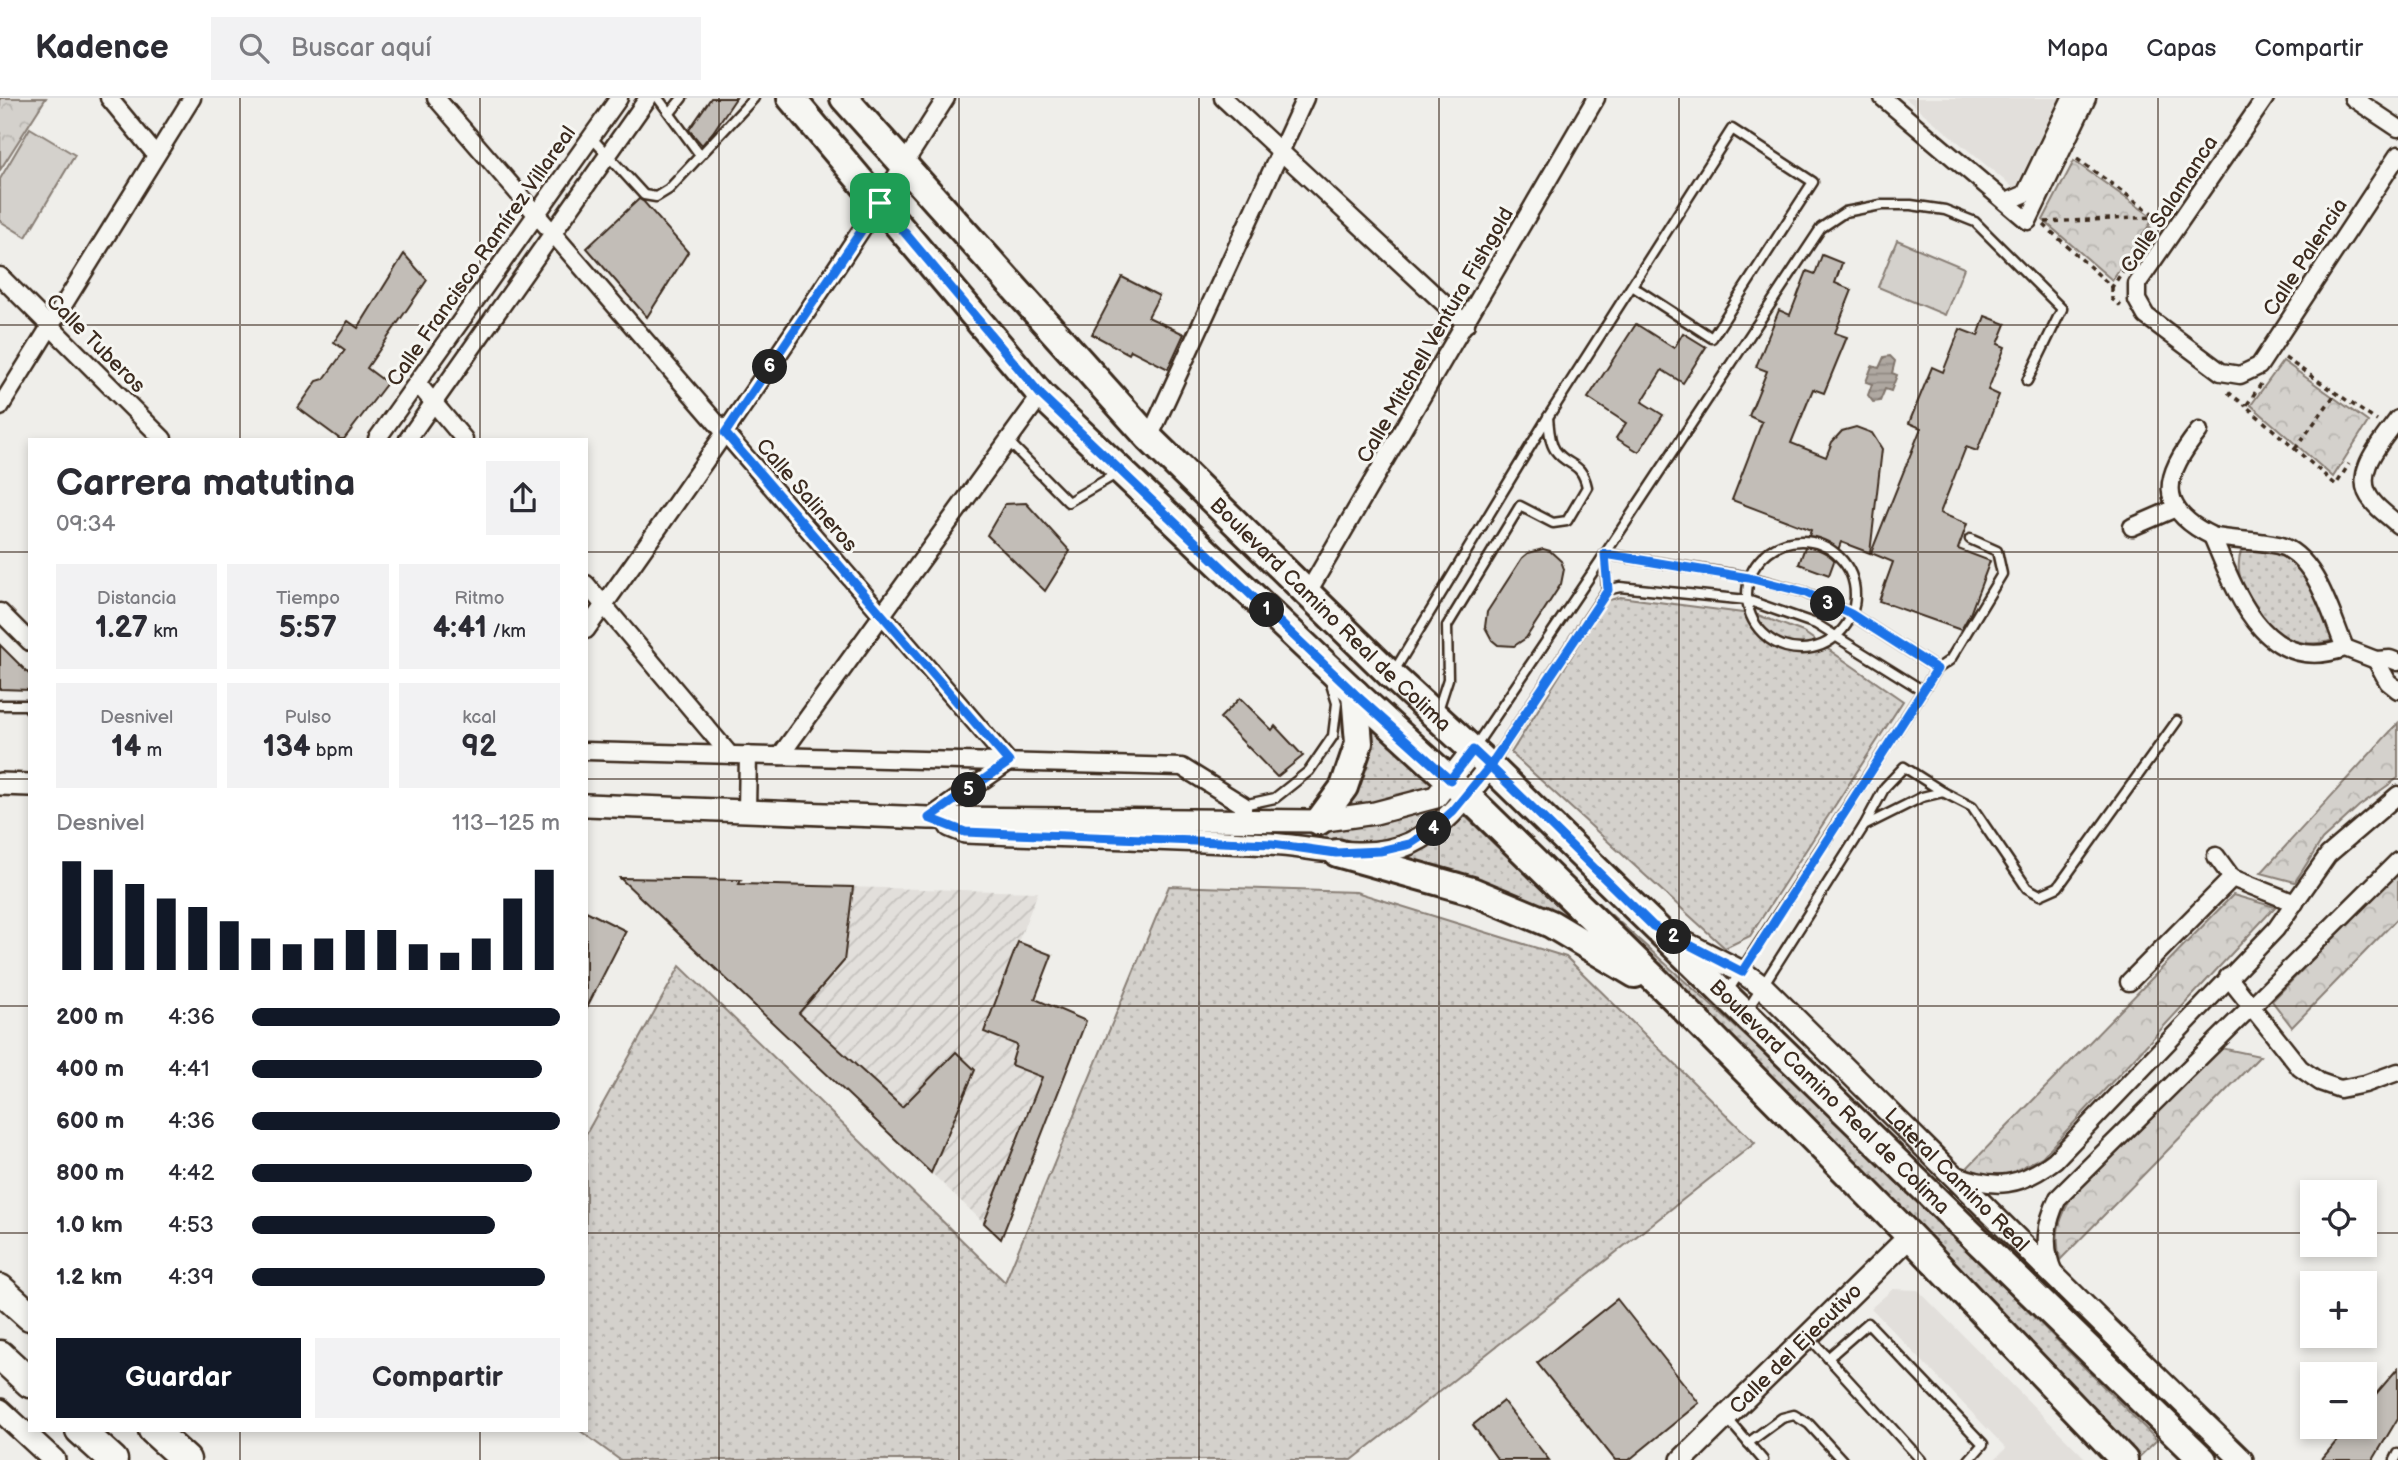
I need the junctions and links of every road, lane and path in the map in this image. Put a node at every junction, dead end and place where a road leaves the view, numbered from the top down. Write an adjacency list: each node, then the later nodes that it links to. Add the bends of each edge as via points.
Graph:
1 (109, 98): 25 (street)
2 (192, 98): 25 (street)
3 (436, 98): 32 (street, Calle Salineros)
4 (619, 98): 22 (street, Calle Francisco Ramírez Villareal)
5 (648, 98): 28 (street)
6 (658, 98): 20 (lane)
7 (682, 98): 20 (lane)
8 (754, 98): 26 (lane)
9 (791, 98): 31 (main road, Boulevard Camino Real de Colima)
10 (844, 98): 29 (main road, Boulevard Camino Real de Colima)
11 (946, 98): 29 (street)
12 (1223, 98): 24 (street)
13 (1305, 98): 24 (street)
14 (1596, 98): 38 (street, Calle Mitchell Ventura Fishgold)
15 (1883, 98): 30 (street)
16 (2071, 98): 30 (street, via 2025,194)
17 (2087, 98): 23 (street)
18 (2265, 98): 34 (street, Calle Salamanca)
19 (2353, 98): 21 (street)
20 (670, 113): 26 (lane)
21 (2398, 128)
22 (591, 137): 28 (lane); 32 (street, Calle Francisco Ramírez Villareal)
23 (2063, 148): 30 (street, via 2028,221); 33 (path)
24 (1280, 152): 38 (street); 57 (street)
25 (156, 155): 39 (street)
26 (700, 155): 28 (lane, via 656,197 645,195)
27 (2398, 155): 40 (street, Calle Palencia)
28 (607, 156): 35 (street)
29 (903, 165): 31 (street); 57 (main road, Boulevard Camino Real de Colima)
30 (2006, 202)
31 (880, 203): 46 (main road, Boulevard Camino Real de Colima); 52 (street)
32 (536, 214): 35 (street, Calle Salineros); 44 (street, Calle Francisco Ramírez Villareal)
33 (2158, 217): 33 (path, via 2106,219 2040,222 2112,287); 34 (path)
34 (2175, 229): 41 (street, Calle Salamanca, via 2137,284 2137,300 2146,316 2221,372)
35 (553, 234): 47 (street); 52 (street, Calle Salineros)
36 (0, 276): 39 (street, Calle Tuberos)
37 (1632, 286): 37 (lane, via 1732,129 1813,182 1712,338); 49 (lane)
38 (1466, 324): 71 (street, Calle Mitchell Ventura Fishgold)
39 (50, 326): 48 (street); 53 (street, Calle Tuberos)
40 (2270, 348): 41 (street, Calle Palencia, via 2259,366); 45 (path)
41 (2241, 375)
42 (2267, 376): 59 (path, via 2246,406)
43 (2027, 381): 67 (lane, via 2062,309 1975,222 1945,210 1911,205 1845,212 1821,228)
44 (417, 383): 47 (street); 54 (street, Calle Francisco Ramírez Villareal)
45 (2336, 393): 50 (path); 59 (path)
46 (1041, 395): 58 (street); 61 (main road, Boulevard Camino Real de Colima)
47 (434, 403): 55 (street); 56 (street)
48 (0, 407)
49 (1548, 417): 85 (lane); 91 (lane, via 1555,450 1583,472 1587,487 1567,521 1553,523 1520,506 1447,626 1448,679)
50 (2394, 424): 63 (street, via 2370,459 2364,481 2371,501)
51 (2199, 431): 62 (street, via 2175,465 2171,495)
52 (725, 433): 73 (street); 75 (street, Calle Salineros)
53 (162, 438)
54 (378, 438)
55 (409, 438)
56 (463, 438)
57 (1149, 438): 71 (main road, Boulevard Camino Real de Colima)
58 (1008, 440): 61 (lane, via 1068,502); 75 (street)
59 (2295, 449): 60 (path, via 2336,485)
60 (2349, 463)
61 (1121, 471): 82 (main road, Boulevard Camino Real de Colima)
62 (2176, 508): 64 (street); 65 (street, via 2195,528)
63 (2398, 525)
64 (2132, 527)
65 (2212, 537): 80 (street, via 2280,545 2295,554 2311,569); 80 (street, via 2241,602 2272,640 2313,655)
66 (1970, 540): 84 (lane, via 1997,551 2002,574 1950,660)
67 (1605, 554): 68 (lane); 70 (lane); 97 (lane)
68 (1749, 578): 72 (lane); 76 (lane, via 1804,592); 76 (lane, via 1770,550 1785,543 1819,544 1840,558 1853,580)
69 (588, 586): 73 (street)
70 (1608, 590): 72 (lane, via 1620,587); 97 (lane)
71 (1308, 592): 85 (main road, Boulevard Camino Real de Colima)
72 (1747, 600): 78 (lane, via 1816,624); 78 (lane, via 1760,631 1773,642 1805,649)
73 (604, 605): 77 (street); 94 (street)
74 (0, 612): 79 (street)
75 (883, 614): 96 (street); 98 (street, Calle Salineros)
76 (1851, 614): 78 (lane); 84 (lane)
77 (588, 627)
78 (1836, 636): 86 (lane)
79 (28, 640)
80 (2345, 648): 81 (street)
81 (2376, 660): 83 (street); 87 (street)
82 (1323, 662): 88 (main road, Boulevard Camino Real de Colima); 106 (lane, via 1337,703 1334,736 1309,771 1275,798)
83 (2398, 662)
84 (1937, 669): 86 (lane)
85 (1391, 676): 91 (main road, Boulevard Camino Real de Colima)
86 (1922, 690): 116 (lane)
87 (2398, 690)
88 (1355, 694): 101 (main road, Boulevard Camino Real de Colima); 108 (main road, via 1359,743 1344,787)
89 (0, 705): 90 (lane)
90 (28, 706)
91 (1436, 716): 97 (main road, Boulevard Camino Real de Colima)
92 (2177, 721): 102 (lane, via 2059,887 2040,895 2026,888 1972,807)
93 (588, 751): 94 (street)
94 (730, 755): 95 (street)
95 (748, 755): 96 (street); 105 (street)
96 (780, 756): 98 (street)
97 (1481, 758): 101 (street); 115 (main road, Boulevard Camino Real de Colima)
98 (1009, 762): 106 (street, via 1182,767); 107 (street)
99 (0, 784): 100 (street)
100 (28, 785)
101 (1458, 788): 108 (street, via 1375,813); 110 (street, via 1434,828 1410,844); 120 (main road, Boulevard Camino Real de Colima)
102 (1943, 792): 109 (lane); 109 (lane, via 1904,767 1885,787)
103 (2398, 795): 114 (street, via 2328,855)
104 (588, 805): 105 (street)
105 (747, 810): 107 (street)
106 (1243, 813): 107 (street); 108 (street)
107 (929, 818): 110 (street, via 965,832 1272,844)
108 (1319, 821)
109 (1864, 825): 119 (lane)
110 (1336, 853): 120 (main road, via 1472,891 1539,919)
111 (2216, 856): 113 (street)
112 (2398, 861): 122 (street)
113 (2232, 878): 114 (street); 118 (street)
114 (2295, 903): 117 (street)
115 (1653, 926): 116 (street, Lateral Camino Real); 121 (main road, Boulevard Camino Real de Colima)
116 (1742, 972): 119 (street, Lateral Camino Real); 121 (lane)
117 (2228, 977): 122 (street); 125 (street, via 2038,1173 1996,1185)
118 (2129, 982)
119 (1763, 987): 123 (lane); 125 (street, Lateral Camino Real)
120 (1671, 995): 126 (main road, Boulevard Camino Real de Colima)
121 (1725, 996): 123 (main road, Boulevard Camino Real de Colima)
122 (2251, 1005): 124 (street, via 2300,1068 2320,1082 2340,1089); 127 (street, via 2059,1198 2049,1217 2046,1239)
123 (1744, 1015): 149 (main road, Boulevard Camino Real de Colima)
124 (2398, 1072)
125 (1952, 1173): 127 (street, Lateral Camino Real)
126 (1910, 1236): 130 (street, Calle del Ejecutivo); 148 (main road, Boulevard Camino Real de Colima)
127 (2057, 1281): 150 (street, Lateral Camino Real)
128 (0, 1289): 129 (highway)
129 (28, 1314)
130 (1808, 1336): 132 (lane); 135 (street, Calle del Ejecutivo)
131 (0, 1355): 133 (highway)
132 (1828, 1358): 146 (lane); 147 (lane, via 1868,1323 1983,1444)
133 (28, 1381)
134 (0, 1410): 140 (street)
135 (1726, 1417): 138 (lane); 143 (street, Calle del Ejecutivo)
136 (155, 1432): 142 (highway)
137 (92, 1443): 141 (highway)
138 (1748, 1443): 144 (lane); 145 (lane, via 1782,1418 1794,1415 1809,1424)
139 (2398, 1454): 151 (lane)
140 (54, 1460)
141 (113, 1460)
142 (186, 1460)
143 (1682, 1460)
144 (1763, 1460)
145 (1842, 1460)
146 (1921, 1460)
147 (1969, 1460)
148 (2124, 1460)
149 (2203, 1460)
150 (2242, 1460)
151 (2395, 1460)

